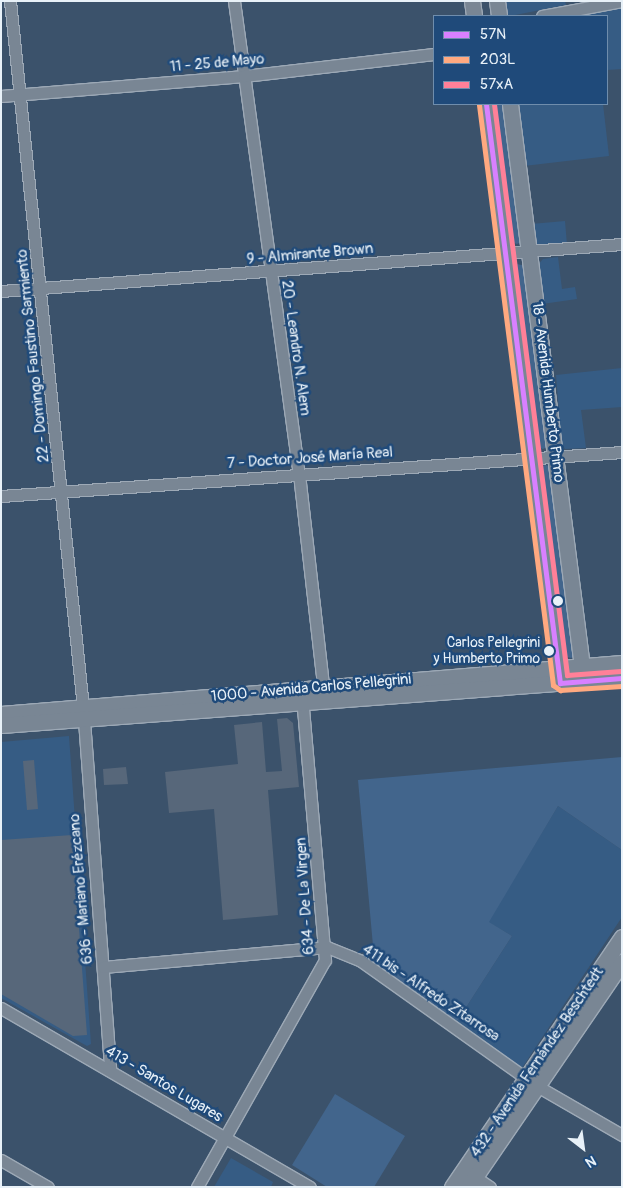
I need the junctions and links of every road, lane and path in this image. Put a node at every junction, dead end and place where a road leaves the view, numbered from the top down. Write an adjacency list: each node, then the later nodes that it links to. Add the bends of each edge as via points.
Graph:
1 (10, 1): 11 (street, 22 - Domingo Faustino Sarmiento)
2 (234, 1): 10 (street, 20 - Leandro N. Alem)
3 (472, 1): 6 (main road)
4 (497, 1): 7 (main road)
5 (622, 1): 8 (street)
6 (474, 15)
7 (499, 15)
8 (547, 15)
9 (433, 54): 10 (street, 11 - 25 de Mayo)
10 (244, 76): 11 (street, 11 - 25 de Mayo); 18 (street, 20 - Leandro N. Alem)
11 (20, 94): 12 (street, 11 - 25 de Mayo); 19 (street, 22 - Domingo Faustino Sarmiento)
12 (1, 96)
13 (486, 105): 17 (main road, 18 - Avenida Humberto Primo)
14 (510, 105): 16 (main road, 18 - Avenida Humberto Primo)
15 (622, 244): 16 (street, 9 - Almirante Brown)
16 (529, 250): 17 (street, 9 - Almirante Brown); 22 (main road, 18 - Avenida Humberto Primo)
17 (505, 253): 18 (street, 9 - Almirante Brown); 23 (main road, 18 - Avenida Humberto Primo)
18 (270, 272): 19 (street, 9 - Almirante Brown); 24 (street, 20 - Leandro N. Alem)
19 (41, 289): 20 (street, 9 - Almirante Brown); 25 (street, 22 - Domingo Faustino Sarmiento)
20 (1, 292)
21 (622, 452): 22 (street, 7 - Doctor José María Real)
22 (556, 456): 23 (street, 7 - Doctor José María Real); 28 (main road, 18 - Avenida Humberto Primo)
23 (533, 458): 24 (street, 7 - Doctor José María Real); 29 (main road, 18 - Avenida Humberto Primo)
24 (299, 474): 25 (street, 7 - Doctor José María Real); 31 (street, 20 - Leandro N. Alem)
25 (62, 492): 26 (street, 7 - Doctor José María Real); 33 (street, 22 - Domingo Faustino Sarmiento)
26 (1, 496)
27 (622, 663): 28 (main road, 1000 - Avenida Carlos Pellegrini)
28 (583, 673): 29 (main road, 1000 - Avenida Carlos Pellegrini); 30 (main road, 1000 - Avenida Carlos Pellegrini)
29 (560, 676): 31 (main road, 1000 - Avenida Carlos Pellegrini)
30 (622, 678)
31 (324, 693): 32 (main road, 1000 - Avenida Carlos Pellegrini)
32 (302, 696): 33 (main road, 1000 - Avenida Carlos Pellegrini); 37 (street, 634 - De La Virgen)
33 (83, 713): 34 (main road, 1000 - Avenida Carlos Pellegrini); 35 (main road, 1000 - Avenida Carlos Pellegrini); 39 (street, 636 - Mariano Erézcano)
34 (1, 714)
35 (1, 726)
36 (622, 937): 42 (main road, 432 - Avenida Fernández Beschtedt)
37 (327, 947): 39 (street, 411 bis - Alfredo Zitarrosa); 42 (street, 411 bis - Alfredo Zitarrosa, via 361,961); 44 (street, 634 - De La Virgen, via 326,960 317,978)
38 (621, 964): 42 (main road, 432 - Avenida Fernández Beschtedt)
39 (103, 967): 41 (street, 636 - Mariano Erézcano)
40 (1, 1008): 41 (street, 413 - Santos Lugares)
41 (110, 1069): 44 (street, 413 - Santos Lugares)
42 (532, 1082): 43 (street, 411 bis - Alfredo Zitarrosa); 46 (main road, 432 - Avenida Fernández Beschtedt); 50 (main road, 432 - Avenida Fernández Beschtedt)
43 (622, 1135)
44 (225, 1138): 48 (street, 634 - De La Virgen); 49 (street, 413 - Santos Lugares)
45 (1, 1160): 47 (street)
46 (472, 1182): 51 (street)
47 (48, 1187)
48 (197, 1187)
49 (310, 1187)
50 (452, 1187)
51 (490, 1187)

